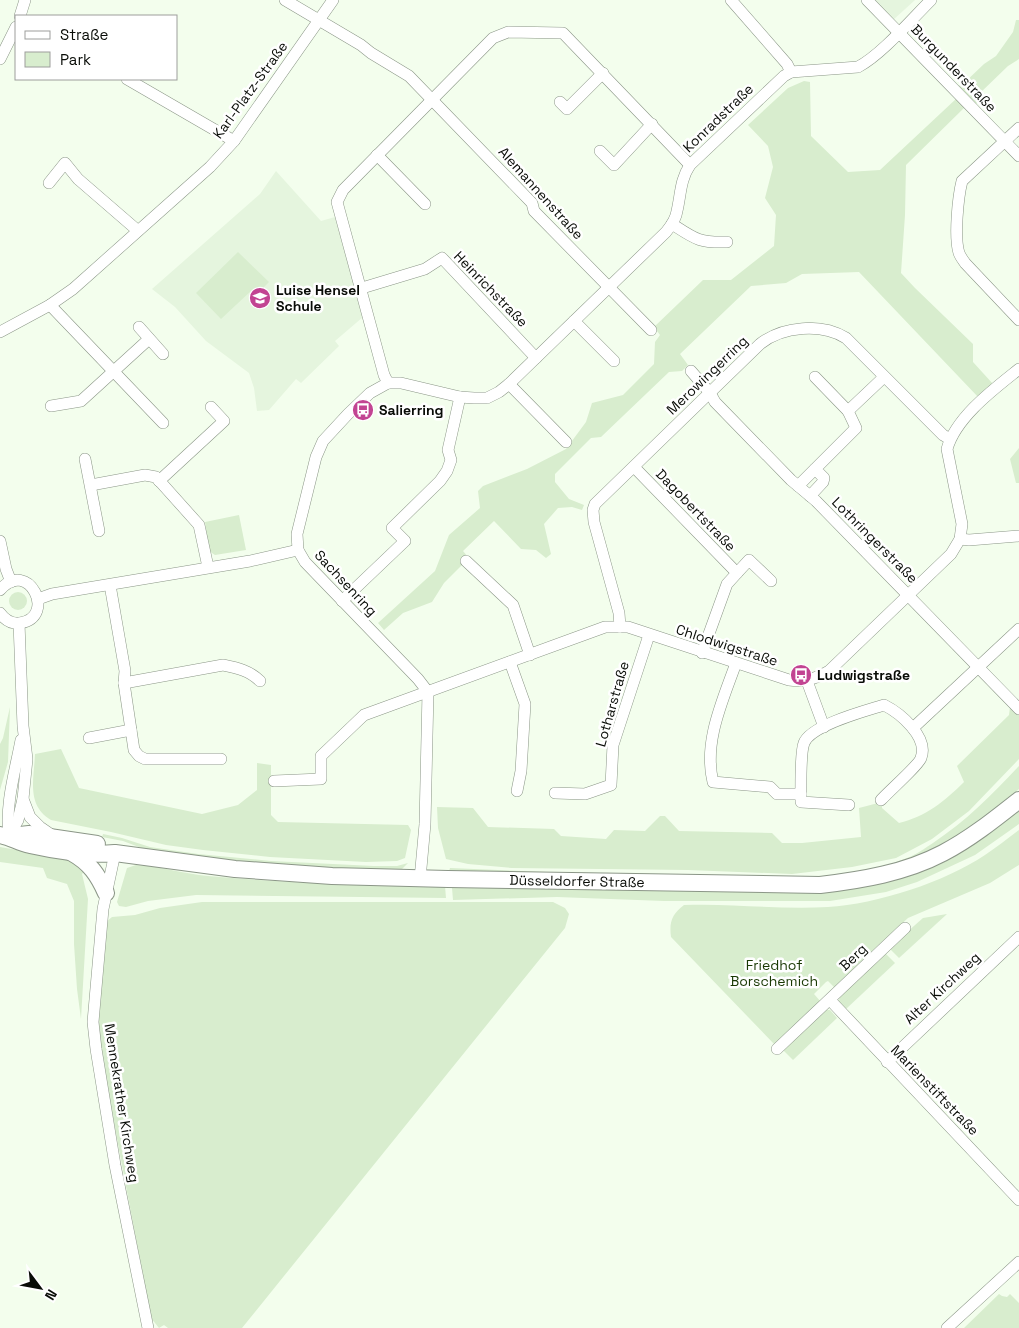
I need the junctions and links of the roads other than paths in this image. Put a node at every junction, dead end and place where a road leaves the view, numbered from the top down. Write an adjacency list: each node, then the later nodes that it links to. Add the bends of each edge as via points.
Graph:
1 (25, 0): 7 (street)
2 (284, 0): 8 (street, Alemannenstraße)
3 (333, 0): 8 (street, Karl-Platz-Straße)
4 (731, 0): 12 (street)
5 (867, 0): 10 (street, Burgunderstraße)
6 (931, 0): 10 (street)
7 (20, 15)
8 (319, 20): 15 (street, Alemannenstraße, via 409,76); 19 (street, Karl-Platz-Straße)
9 (15, 29): 11 (street)
10 (898, 32): 12 (street, via 858,67); 20 (street, Burgunderstraße)
11 (0, 59)
12 (791, 72): 24 (street, Konradstraße)
13 (603, 73): 15 (street, via 563,33 508,32 493,38); 16 (street, via 567,109); 17 (street)
14 (129, 80): 19 (street)
15 (433, 101): 22 (street); 31 (street, Alemannenstraße, via 532,203 534,211)
16 (560, 102)
17 (652, 124): 21 (street, via 614,164); 24 (street)
18 (1019, 128): 20 (street)
19 (234, 141): 28 (street, Karl-Platz-Straße, via 210,167)
20 (1005, 141): 23 (street, Burgunderstraße); 33 (street, via 962,181 958,242 959,254 965,263)
21 (600, 152)
22 (377, 155): 26 (street); 30 (street, via 343,190 338,202)
23 (1019, 156)
24 (690, 165): 27 (street, Konradstraße, via 680,188)
25 (49, 183): 28 (street, via 65,163)
26 (425, 204)
27 (672, 224): 29 (street, via 693,238); 31 (street, Konradstraße)
28 (137, 230): 32 (street, Karl-Platz-Straße, via 73,289)
29 (727, 242)
30 (362, 288): 40 (street, Heinrichstraße, via 425,269 442,258); 47 (street)
31 (608, 288): 34 (street, Konradstraße); 36 (street, Alemannenstraße)
32 (50, 305): 37 (street, Karl-Platz-Straße); 43 (street)
33 (1019, 320)
34 (574, 321): 40 (street, Konradstraße); 41 (street)
35 (139, 327): 38 (street)
36 (651, 330)
37 (0, 332)
38 (149, 339): 39 (street); 43 (street)
39 (163, 354)
40 (536, 358): 48 (street, Konradstraße)
41 (614, 362)
42 (1019, 369): 55 (street, via 956,428)
43 (113, 370): 51 (street, via 81,401); 54 (street)
44 (691, 371): 49 (street)
45 (815, 377): 53 (street)
46 (884, 377): 49 (street, Merowingerring, via 836,332 796,330 771,336); 53 (street); 55 (street, Merowingerring)
47 (388, 383): 50 (street, Konradstraße); 68 (street, via 370,393 320,447 297,534)
48 (509, 384): 50 (street, Konradstraße, via 487,398); 56 (street)
49 (710, 393): 58 (street, Merowingerring); 62 (street, Lothringerstraße, via 715,402)
50 (460, 397): 78 (street, via 448,450 448,471 392,528 405,541)
51 (52, 406)
52 (211, 408): 60 (street, via 224,421)
53 (848, 411): 59 (street, via 856,428)
54 (163, 423)
55 (950, 439): 66 (street, via 947,449 962,524)
56 (566, 442)
57 (85, 459): 61 (street)
58 (634, 467): 71 (street, Dagobertstraße); 81 (street, Merowingerring, via 595,504 593,510)
59 (815, 469): 62 (street); 63 (street, via 824,478)
60 (159, 482): 61 (street, via 156,477 145,474); 70 (street, via 199,525)
61 (90, 485): 64 (street)
62 (798, 486): 63 (street, Lothringerstraße)
63 (810, 496): 76 (street, Lothringerstraße)
64 (99, 531)
65 (1019, 536): 66 (street)
66 (960, 539): 76 (street, via 951,554)
67 (0, 541): 73 (street)
68 (298, 550): 70 (street, Sachsenring); 78 (street, Sachsenring, via 305,562)
69 (466, 561): 85 (street, via 512,605)
70 (208, 567): 74 (street, Sachsenring)
71 (737, 573): 72 (street, Dagobertstraße, via 749,560); 84 (street, via 727,584)
72 (771, 581)
73 (11, 582): 75 (street); 77 (street, via 26,582)
74 (110, 585): 77 (street, Sachsenring); 91 (street, via 126,671)
75 (0, 590)
76 (909, 595): 88 (street, Lothringerstraße); 90 (street, via 829,671)
77 (38, 599): 80 (street, via 36,612)
78 (342, 601): 92 (street, Sachsenring)
79 (0, 613): 80 (street, via 6,620)
80 (19, 623): 94 (street)
81 (620, 627): 83 (street, Chlodwigstraße); 85 (street, Chlodwigstraße, via 605,627)
82 (1019, 630): 88 (street)
83 (649, 635): 84 (street, Chlodwigstraße); 102 (street, Lotharstraße, via 613,745 611,785 585,794)
84 (702, 652): 87 (street, Chlodwigstraße)
85 (530, 655): 86 (street, Chlodwigstraße)
86 (510, 662): 92 (street, Chlodwigstraße); 101 (street, via 525,704)
87 (736, 663): 90 (street, Chlodwigstraße, via 790,680); 103 (street, via 713,730 710,768 713,782 770,788 778,794)
88 (978, 666): 93 (street, Lothringerstraße); 96 (street)
89 (260, 681): 91 (street, via 252,673 224,666)
90 (807, 681): 95 (street)
91 (124, 683): 97 (street)
92 (428, 692): 100 (street, Chlodwigstraße, via 364,715 321,756 321,779); 112 (street, via 425,824)
93 (1019, 708)
94 (23, 726): 104 (street, via 27,759); 108 (street)
95 (824, 727): 96 (street, via 884,705); 103 (street, via 809,736 804,744)
96 (913, 728): 105 (street, via 923,747 921,759)
97 (131, 730): 98 (street); 99 (street, via 134,750 145,759)
98 (89, 738)
99 (221, 759)
100 (274, 781)
101 (517, 791)
102 (555, 793)
103 (801, 794): 107 (street, via 801,802)
104 (23, 799): 108 (street, via 18,820); 109 (street, via 30,818)
105 (881, 800)
106 (1019, 800): 112 (main road, Düsseldorfer Straße, via 942,853 891,873 861,880 820,885 750,885)
107 (849, 805)
108 (5, 836): 109 (main road, Düsseldorfer Straße); 110 (main road, Düsseldorfer Straße, via 28,845)
109 (55, 837): 111 (main road, Düsseldorfer Straße, via 99,845)
110 (70, 852): 111 (main road, Düsseldorfer Straße); 113 (main road, via 92,867)
111 (115, 853): 112 (main road, Düsseldorfer Straße, via 235,869); 113 (street, Mennekrather Kirchweg)
112 (420, 879)
113 (106, 893): 121 (street, Mennekrather Kirchweg, via 93,1022 115,1165)
114 (905, 928): 116 (street, Berg)
115 (1019, 937): 118 (street, Alter Kirchweg)
116 (830, 1000): 117 (street, Berg); 118 (street, Marienstiftstraße)
117 (778, 1049)
118 (887, 1062): 119 (street, Marienstiftstraße)
119 (1019, 1200)
120 (1019, 1262): 122 (street)
121 (148, 1328)
122 (947, 1328)

